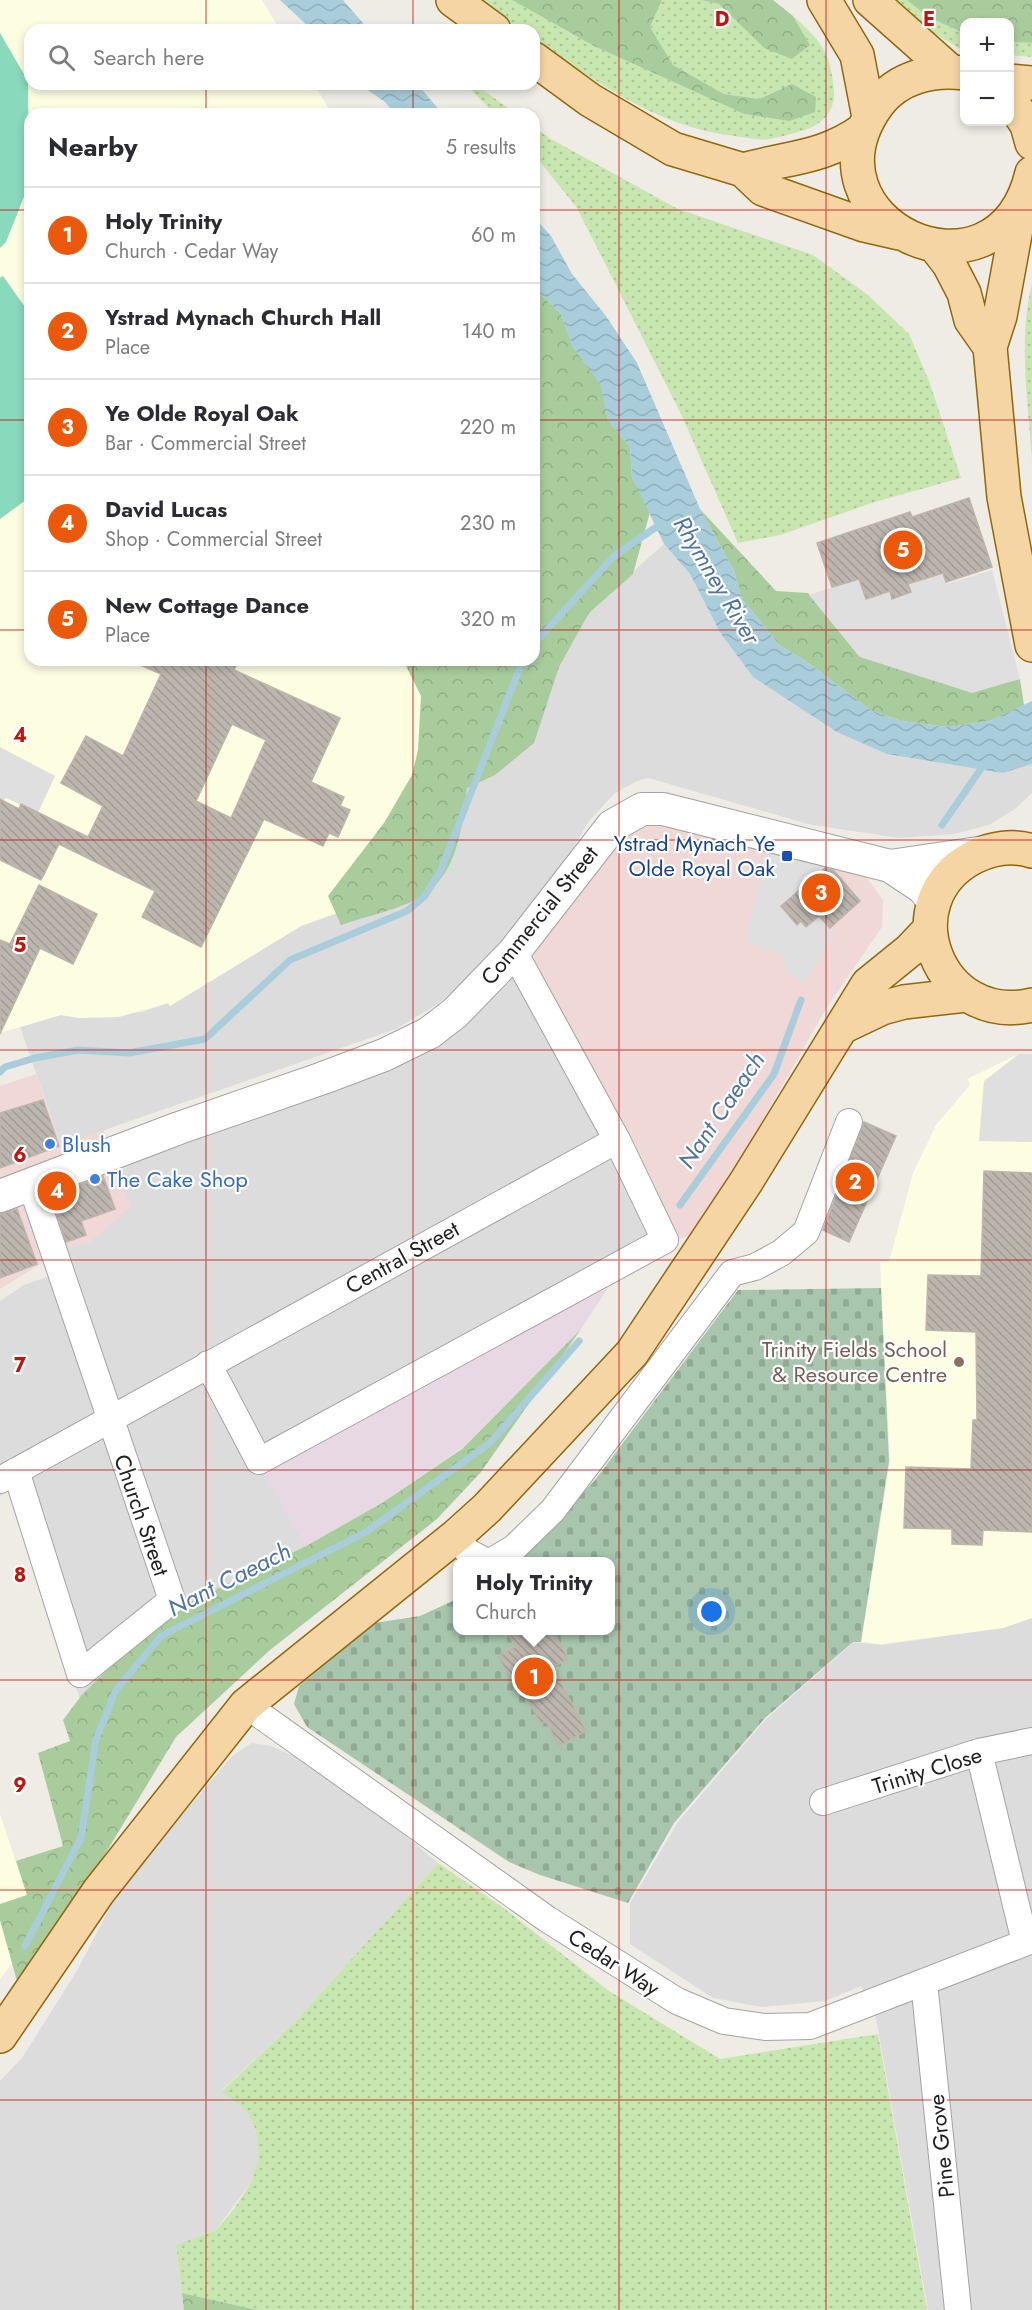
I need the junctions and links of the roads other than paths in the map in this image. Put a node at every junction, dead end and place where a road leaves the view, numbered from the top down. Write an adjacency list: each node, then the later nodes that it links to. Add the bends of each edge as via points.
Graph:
1 (453, 0): 4 (main road)
2 (824, 0): 10 (main road, via 857,55)
3 (870, 0): 6 (main road)
4 (486, 24)
5 (540, 63): 12 (main road, via 590,100 673,149)
6 (957, 72): 10 (main road, via 930,73 903,83 880,101)
7 (1014, 81): 8 (main road)
8 (1032, 82)
9 (1014, 105): 11 (main road, via 1027,125)
10 (866, 124): 12 (main road, via 845,143 822,153); 14 (main road, via 859,159 864,188 878,214)
11 (1032, 143)
12 (743, 170): 14 (main road, via 763,189)
13 (1028, 189): 15 (main road, via 1007,222 974,242); 16 (main road)
14 (900, 234): 15 (main road)
15 (935, 246): 16 (main road, via 950,264 971,320)
16 (990, 347): 17 (main road, via 1004,497)
17 (1032, 645)
18 (1014, 845): 19 (street, Commercial Street); 20 (main road, via 963,863 946,880)
19 (890, 866): 20 (street, Commercial Street, via 923,888); 21 (street, Commercial Street, via 663,809 642,809 612,826)
20 (932, 915): 22 (main road, via 934,955 946,978); 24 (main road, via 910,950 868,984)
21 (514, 952): 26 (street); 27 (street, Commercial Street, via 455,1013 429,1033 393,1051)
22 (966, 996): 23 (main road, via 990,1006 1016,1009); 24 (main road, via 904,1002)
23 (1032, 1005)
24 (842, 1027): 32 (main road, via 746,1182 632,1353)
25 (849, 1122): 34 (street, via 806,1232 781,1253 755,1267 732,1273 553,1510 514,1548)
26 (617, 1140): 29 (street, Central Street); 29 (street, via 665,1240 645,1251 259,1461)
27 (31, 1184): 28 (street, Commercial Street); 30 (street, Church Street)
28 (0, 1196)
29 (208, 1364): 30 (street, Central Street)
30 (110, 1421): 31 (street, Central Street); 31 (street, Church Street, via 172,1600 80,1674)
31 (8, 1476)
32 (456, 1536): 33 (street, via 468,1552); 35 (main road)
33 (478, 1557)
34 (498, 1557)
35 (246, 1705): 40 (street, Cedar Way, via 547,1918 701,2014 765,2027 810,2026); 41 (main road, via 99,1891)
36 (1032, 1741): 37 (street, Trinity Close)
37 (979, 1752): 38 (street, Trinity Close); 39 (street)
38 (823, 1802)
39 (1028, 1941): 40 (street, Cedar Way)
40 (924, 1982): 42 (street, Pine Grove)
41 (0, 2036)
42 (958, 2310)

